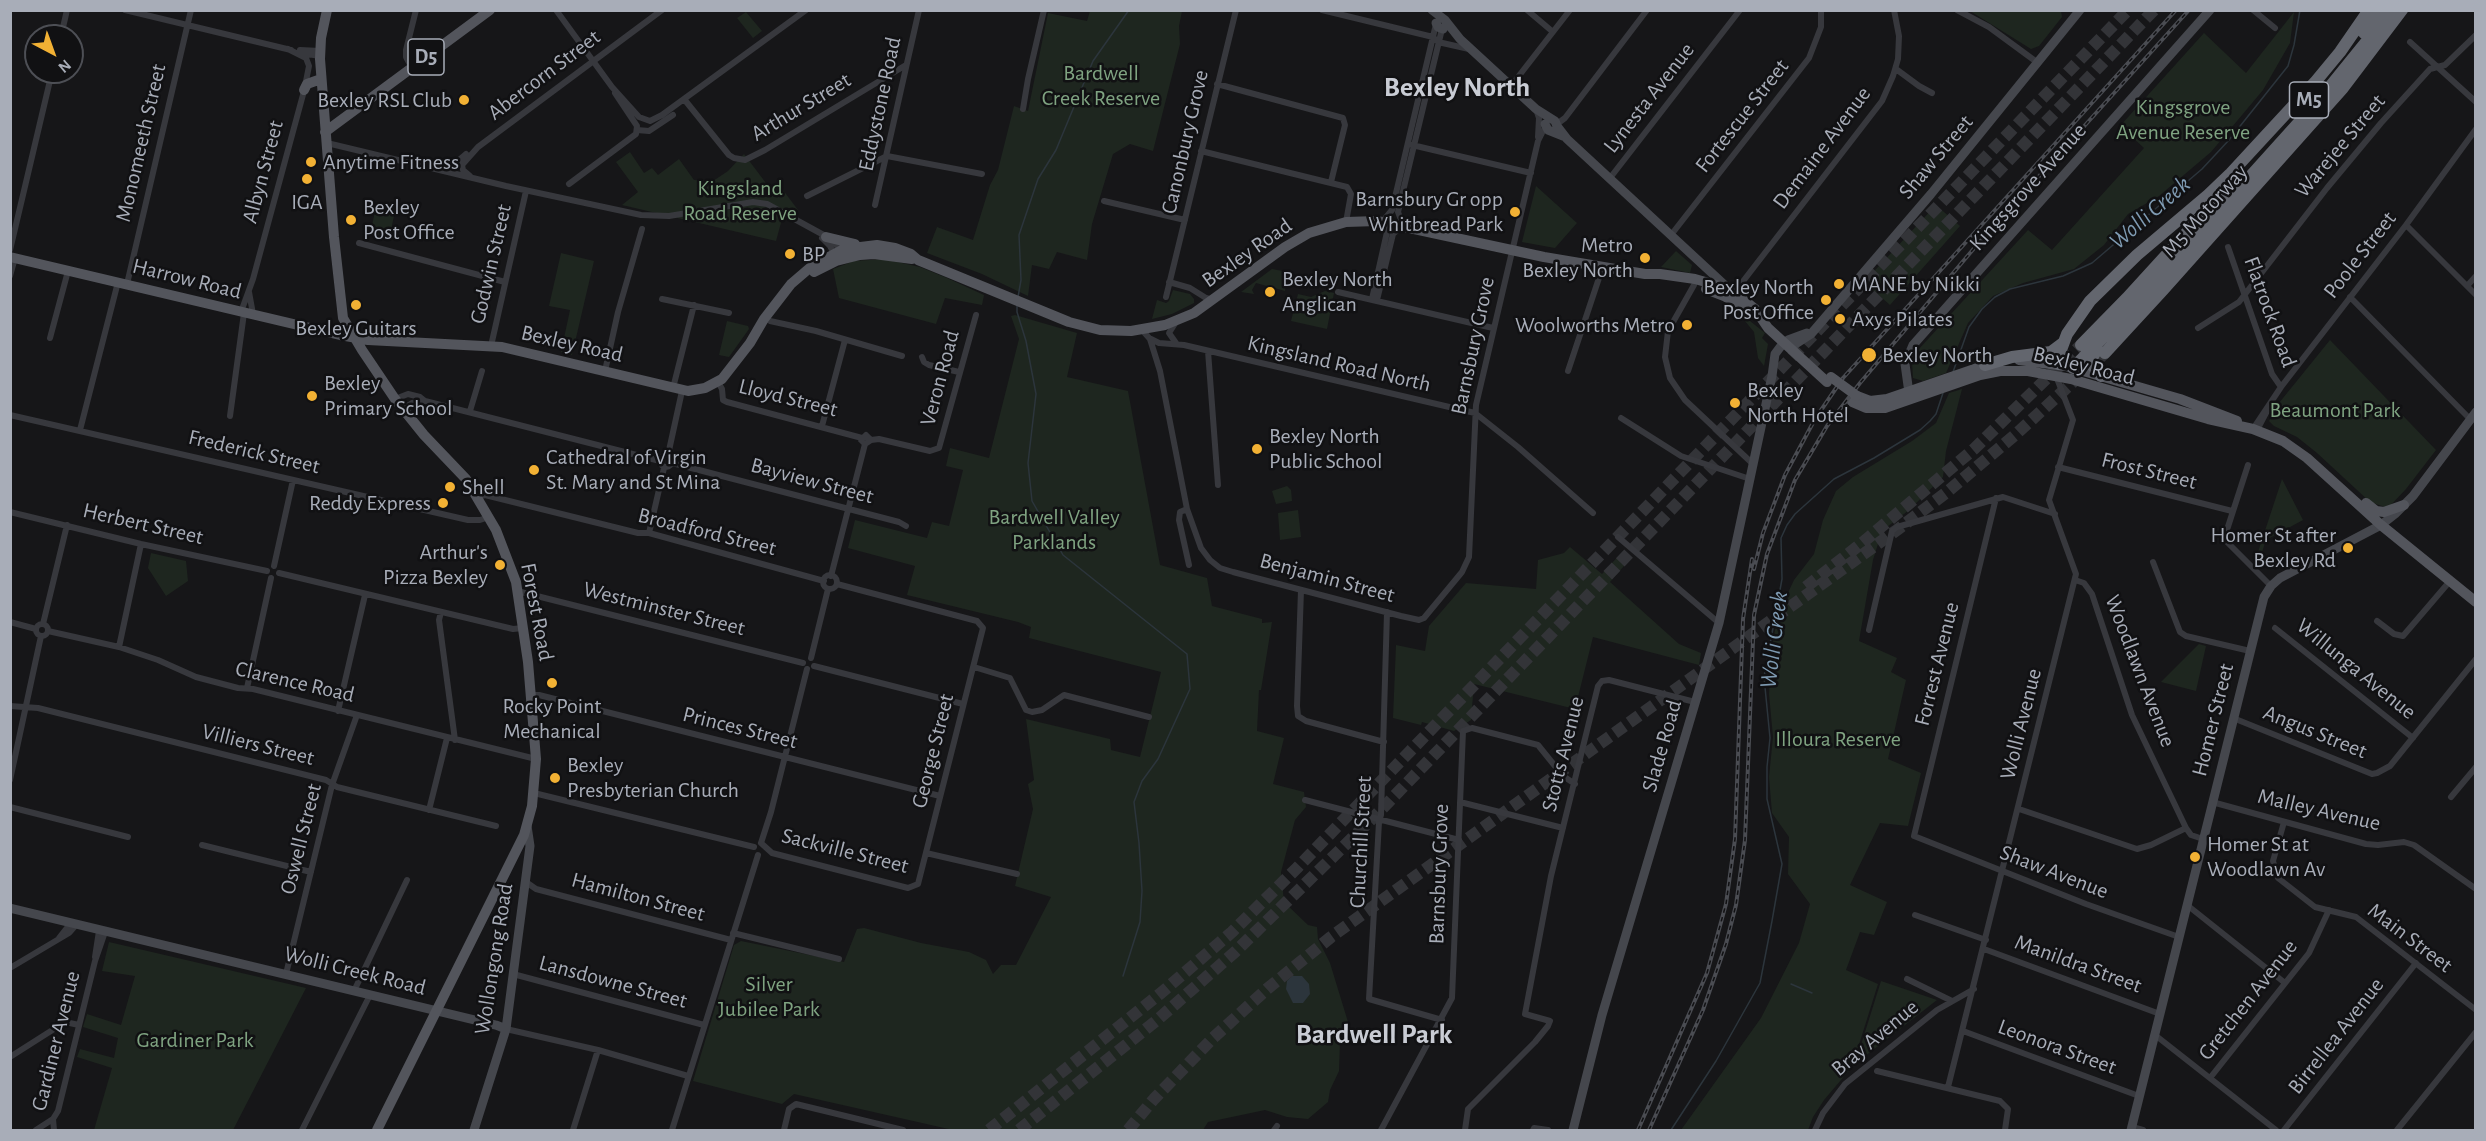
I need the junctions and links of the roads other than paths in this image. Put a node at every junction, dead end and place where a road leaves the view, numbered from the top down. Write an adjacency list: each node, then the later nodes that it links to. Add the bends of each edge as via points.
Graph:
1 (125, 10): 31 (street)
2 (191, 10): 31 (street, Monomeeth Street)
3 (327, 10): 39 (main road, Forest Road)
4 (416, 10): 44 (street, via 406,50)
5 (490, 10): 44 (main road, D5)
6 (556, 10): 40 (street)
7 (662, 10): 40 (street, Abercorn Street)
8 (919, 10): 42 (street, Eddystone Road)
9 (1044, 10): 56 (street)
10 (1236, 10): 49 (street, Canonbury Grove)
11 (1322, 10): 35 (street)
12 (1426, 10): 30 (street)
13 (1432, 10): 30 (street)
14 (1527, 10): 33 (street)
15 (1570, 10): 33 (street)
16 (1647, 10): 59 (street, Barnsbury Grove)
17 (1740, 10): 71 (street, Lynesta Avenue)
18 (1821, 10): 86 (street, Fortescue Street, via 1821,27 1809,58)
19 (1894, 10): 45 (street, Demaine Avenue, via 1899,36)
20 (1957, 10): 41 (street, via 1989,27)
21 (2080, 10): 41 (street, Shaw Street)
22 (2210, 10): 154 (street, Kingsgrove Avenue, via 1913,345 1905,364)
23 (2253, 10): 32 (street)
24 (2369, 10): 132 (highway, via 2340,52 2292,108 2215,189 2099,291)
25 (2381, 10): 136 (highway, M5 Motorway / M5, via 2321,86)
26 (2392, 10): 127 (highway, via 2320,99)
27 (2402, 10): 46 (highway, M5 Motorway / M5)
28 (2408, 10): 46 (highway)
29 (803, 11): 54 (street)
30 (1441, 24): 35 (street); 38 (street)
31 (187, 25): 37 (street); 102 (street, Monomeeth Street)
32 (2275, 28)
33 (1554, 32): 50 (street)
34 (2475, 35): 43 (street, Warejee Street, via 2445,65)
35 (1435, 40): 38 (street); 64 (street)
36 (2410, 42): 43 (street)
37 (288, 49): 39 (street); 52 (street, Albyn Street, via 309,62)
38 (1473, 51): 50 (street)
39 (320, 53): 47 (main road, Forest Road)
40 (592, 62): 51 (street); 65 (street, Abercorn Street)
41 (2038, 63): 135 (street, Shaw Street, via 1819,325 1806,338)
42 (906, 65): 54 (street, Arthur Street, via 744,160 729,155); 67 (street, Eddystone Road)
43 (2438, 66): 55 (street); 109 (street, Warejee Street, via 2430,69 2381,123)
44 (412, 68): 62 (main road, D5)
45 (1896, 69): 53 (street); 106 (street, Demaine Avenue, via 1877,110)
46 (2357, 70): 139 (highway, M5 Motorway / M5)
47 (321, 83): 52 (main road); 62 (main road, Forest Road)
48 (49, 84): 91 (street)
49 (1217, 84): 66 (street, Canonbury Grove); 73 (street, via 1343,118 1345,125)
50 (1511, 86): 57 (street)
51 (612, 87): 54 (street, via 647,121); 61 (street)
52 (304, 90): 104 (street, Albyn Street)
53 (1932, 93)
54 (684, 99)
55 (2475, 102)
56 (1023, 109)
57 (1536, 109): 59 (street); 63 (street)
58 (673, 115): 61 (street, via 649,131)
59 (1552, 124): 63 (street, Barnsbury Grove); 71 (street)
60 (2475, 129): 83 (street, Poole Street)
61 (637, 130): 74 (street, via 632,138)
62 (326, 137): 68 (street); 128 (main road, Forest Road, via 340,307)
63 (1538, 138): 69 (street, Barnsbury Grove)
64 (1411, 144): 69 (street); 80 (street, via 1392,210); 82 (street, via 1398,212)
65 (478, 147): 68 (street, Abercorn Street, via 448,168); 72 (street, Abercorn Street, via 462,167 468,175)
66 (1201, 151): 73 (street); 79 (street, Canonbury Grove)
67 (887, 156): 70 (street); 76 (street); 78 (street, Eddystone Road)
68 (435, 169): 72 (street)
69 (1531, 173): 90 (street, Barnsbury Grove)
70 (982, 174)
71 (1610, 178): 86 (street)
72 (484, 180): 75 (street)
73 (1331, 182): 81 (street, via 1350,190)
74 (569, 184)
75 (526, 190): 85 (street, via 658,217 762,203); 100 (street, Godwin Street)
76 (807, 196)
77 (1104, 201): 79 (street)
78 (875, 205)
79 (1185, 219): 101 (street, Canonbury Grove)
80 (1380, 221): 81 (main road, Bexley Road); 82 (main road, Bexley Road); 114 (street, via 1387,232)
81 (1347, 222): 113 (main road, Bexley Road, via 1296,240)
82 (1403, 225): 90 (main road, Bexley Road); 114 (street, via 1393,234)
83 (2406, 225): 103 (street); 111 (street, Poole Street)
84 (642, 229): 144 (street)
85 (823, 236): 88 (main road); 93 (street, via 834,242)
86 (1671, 236): 92 (street)
87 (359, 243): 100 (street)
88 (864, 246): 93 (main road, Bexley Road); 94 (main road, Bexley Road, via 895,248)
89 (2228, 247): 109 (street, Flatrock Road)
90 (1512, 250): 95 (main road, Bexley Road); 123 (street, Barnsbury Grove)
91 (12, 255): 96 (main road, Harrow Road); 97 (street)
92 (1691, 255): 99 (street, via 1696,262); 106 (street)
93 (838, 256): 94 (main road, Bexley Road, via 874,254); 121 (main road, Bexley Road, via 803,281); 126 (main road, Bexley Road, via 812,266 791,284)
94 (918, 260): 125 (main road, Bexley Road, via 1091,328)
95 (1603, 266): 99 (main road, Bexley Road, via 1660,279); 146 (street)
96 (68, 271): 102 (main road, Harrow Road); 129 (street)
97 (10, 276)
98 (2475, 276): 103 (street)
99 (1697, 281): 106 (main road, Bexley Road); 120 (main road, Bexley Road); 172 (street, via 1668,331 1665,357 1670,378 1685,400)
100 (505, 282): 137 (street, Godwin Street)
101 (1169, 282): 107 (street); 110 (street, Canonbury Grove)
102 (122, 283): 116 (main road, Harrow Road); 166 (street, Monomeeth Street)
103 (2467, 286): 108 (street)
104 (249, 292): 116 (street, Albyn Street); 116 (street, Albyn Street)
105 (1338, 292): 114 (street)
106 (1732, 292): 120 (main road, Bexley Road)
107 (1198, 294): 113 (street); 118 (street, via 1199,305)
108 (2475, 295)
109 (2245, 296): 124 (street, Warejee Street); 152 (street, Flatrock Road, via 2272,374)
110 (1166, 297)
111 (2350, 297): 152 (street, Poole Street); 162 (street)
112 (662, 298): 115 (street)
113 (1215, 299): 118 (main road, Bexley Road)
114 (1375, 299): 123 (street)
115 (694, 305): 117 (street); 153 (street)
116 (246, 313): 128 (main road, Harrow Road); 161 (street)
117 (729, 313)
118 (1194, 313): 122 (main road, Bexley Road)
119 (976, 315): 147 (street, Veron Road)
120 (1762, 319): 135 (main road, Bexley Road)
121 (770, 321): 126 (main road, Bexley Road); 131 (street)
122 (1176, 321): 125 (main road, Bexley Road); 134 (street, via 1169,333)
123 (1493, 328): 159 (street, Barnsbury Grove)
124 (2198, 328)
125 (1142, 330): 130 (street)
126 (756, 335): 151 (main road, Bexley Road)
127 (2106, 336): 148 (highway); 149 (highway, via 2091,361)
128 (354, 337): 137 (main road, Bexley Road); 155 (main road, Forest Road)
129 (50, 338)
130 (1150, 339): 133 (street, Kingsland Road North); 145 (street)
131 (845, 340): 140 (street); 164 (street)
132 (2064, 342): 142 (highway, via 2050,352); 148 (highway)
133 (1166, 343): 134 (street, Kingsland Road North); 145 (street, via 1160,349)
134 (1176, 344): 138 (street, Kingsland Road North)
135 (1789, 344): 154 (main road, Bexley Road, via 1866,408 1879,409); 172 (street, Slade Road, via 1773,369)
136 (2081, 345)
137 (491, 346): 144 (main road, Bexley Road)
138 (1208, 351): 159 (street, Kingsland Road North); 178 (street)
139 (2105, 353)
140 (902, 356)
141 (922, 357): 147 (street, via 929,365)
142 (1985, 365): 148 (main road, Bexley Road, via 2012,361); 150 (main road, Bexley Road)
143 (482, 371): 158 (street)
144 (605, 371): 153 (main road, Bexley Road)
145 (1160, 371): 183 (street)
146 (1568, 371)
147 (959, 372): 168 (street, Veron Road)
148 (2065, 372): 149 (main road, Bexley Road); 150 (main road, Bexley Road, via 2000,371); 165 (main road, Bexley Road, via 2208,419); 174 (street, Wolli Avenue, via 2073,420)
149 (2101, 376): 165 (main road, Bexley Road, via 2201,406)
150 (1958, 378): 154 (main road, Bexley Road)
151 (718, 382): 153 (main road, Bexley Road, via 705,388); 164 (street, Lloyd Street, via 723,400)
152 (2281, 387): 165 (street, Poole Street)
153 (677, 390): 169 (street)
154 (1910, 397)
155 (395, 399): 156 (street, via 408,394); 157 (main road, Forest Road)
156 (426, 401): 157 (street); 158 (street)
157 (403, 409): 180 (main road, Forest Road)
158 (470, 411): 170 (street)
159 (1475, 413): 187 (street, Kingsland Road North); 215 (street, Barnsbury Grove, via 1469,557 1462,572)
160 (10, 414): 166 (street, Frederick Street)
161 (230, 416)
162 (2474, 416): 182 (street)
163 (1621, 418): 176 (street, via 1681,456)
164 (822, 426): 167 (street, Lloyd Street)
165 (2254, 429): 179 (main road, Bexley Road, via 2295,448)
166 (80, 430): 177 (street, Frederick Street)
167 (866, 440): 168 (street, Lloyd Street); 184 (street)
168 (937, 450)
169 (668, 455): 170 (street); 171 (street)
170 (660, 461): 175 (street)
171 (672, 464): 175 (street); 184 (street, Bayview Street)
172 (1753, 464): 176 (street, Slade Road)
173 (2248, 465): 185 (street)
174 (2058, 467): 185 (street, Frost Street); 188 (street, Wolli Avenue, via 2049,496)
175 (664, 468): 193 (street)
176 (1750, 479): 218 (street, Slade Road)
177 (293, 480): 189 (street, Frederick Street, via 468,520); 197 (street)
178 (1218, 485)
179 (2344, 492): 182 (main road, via 2379,512); 191 (main road, Bexley Road)
180 (477, 497): 189 (main road, Forest Road); 193 (street, Broadford Street, via 485,495)
181 (1996, 498): 188 (street); 223 (street, via 1897,526 1892,531); 269 (street, Forrest Avenue)
182 (2404, 505): 191 (street)
183 (1187, 508): 198 (street, via 1180,512 1179,520); 209 (street, Benjamin Street, via 1204,552 1220,568)
184 (849, 509): 192 (street, Bayview Street); 201 (street)
185 (2232, 511): 207 (street, via 2224,539)
186 (10, 512): 190 (street, Herbert Street)
187 (1593, 513)
188 (2055, 514): 204 (street, Wolli Avenue, via 2076,571)
189 (489, 517): 210 (main road, Forest Road, via 512,569)
190 (67, 525): 195 (street, Herbert Street); 219 (street)
191 (2381, 525): 205 (main road, Bexley Road); 207 (street)
192 (906, 526)
193 (649, 533): 203 (street, Broadford Street)
194 (1618, 537): 218 (street)
195 (141, 544): 199 (street, Herbert Street); 226 (street)
196 (2153, 562): 227 (street, via 2182,634)
197 (274, 566): 199 (street); 200 (street)
198 (1190, 566)
199 (267, 571): 202 (street)
200 (279, 573): 202 (street); 211 (street)
201 (831, 576): 203 (street); 206 (street)
202 (272, 578): 233 (street)
203 (824, 580): 208 (street)
204 (2075, 580): 260 (street, Wolli Avenue); 267 (street, Woodlawn Avenue, via 2084,583 2092,594 2132,715)
205 (2450, 581): 212 (main road, Bexley Road); 216 (street, via 2403,636)
206 (837, 584): 208 (street); 232 (street, George Street, via 977,621 982,634)
207 (2271, 586): 227 (street, Homer Street, via 2262,601)
208 (828, 589): 228 (street)
209 (1301, 590): 214 (street, Benjamin Street); 246 (street, via 1298,716)
210 (517, 591): 220 (main road, Forest Road); 230 (street, Westminster Street)
211 (365, 595): 213 (street); 239 (street)
212 (2475, 602)
213 (441, 612): 220 (street); 245 (street)
214 (1387, 612): 215 (street, Benjamin Street); 246 (street, Churchill Street)
215 (1424, 618)
216 (2377, 621)
217 (10, 622): 222 (street)
218 (1719, 623): 235 (street, Slade Road)
219 (43, 624): 222 (street); 224 (street)
220 (523, 628): 234 (main road, Forest Road)
221 (2275, 628): 244 (street, Willunga Avenue)
222 (36, 629): 225 (street)
223 (1869, 630)
224 (48, 631): 225 (street); 226 (street, Clarence Road)
225 (41, 636): 237 (street)
226 (119, 647): 233 (street, Clarence Road, via 196,677)
227 (2250, 651): 242 (street, Homer Street)
228 (811, 658): 230 (street, via 807,658); 231 (street)
229 (2475, 659): 244 (street, Angus Street)
230 (805, 666): 231 (street); 247 (street)
231 (814, 666): 236 (street)
232 (974, 668): 236 (street, George Street); 241 (street, via 1010,678 1026,710 1032,712 1064,695)
233 (247, 688): 239 (street, Clarence Road)
234 (531, 695): 247 (street, Princes Street); 248 (main road, Forest Road)
235 (1695, 702): 251 (street, Stotts Avenue, via 1602,681); 339 (street, Slade Road, via 1602,1015)
236 (963, 704): 254 (street, George Street)
237 (27, 705): 238 (street, Villiers Street); 250 (street); 252 (street, Villiers Street, via 326,780)
238 (10, 706)
239 (338, 711): 240 (street, Clarence Road)
240 (357, 715): 243 (street, Clarence Road); 252 (street, Oswell Street)
241 (1149, 717)
242 (2233, 718): 244 (street, Angus Street, via 2372,774 2390,766); 258 (street, Homer Street)
243 (447, 738): 245 (street, Clarence Road); 261 (street)
244 (2413, 738)
245 (455, 740): 248 (street, Clarence Road)
246 (1384, 742): 262 (street, Churchill Street)
247 (785, 758): 254 (street, Princes Street); 273 (street)
248 (536, 759): 253 (main road, Forest Road)
249 (2475, 767): 255 (street)
250 (10, 780)
251 (1575, 784): 257 (street, Barnsbury Grove, via 1563,776 1538,745 1467,729 1462,736); 266 (street, Stotts Avenue)
252 (332, 785): 261 (street, Villiers Street); 277 (street, Oswell Street)
253 (534, 793): 265 (main road, Forest Road); 273 (street, Sackville Street)
254 (940, 796): 275 (street, George Street)
255 (2451, 797)
256 (1305, 800): 262 (street)
257 (1460, 802): 266 (street, Stotts Avenue); 271 (street, Barnsbury Grove)
258 (2212, 802): 263 (street, Malley Avenue); 270 (street, Homer Street)
259 (10, 807): 268 (street)
260 (2019, 809): 267 (street, via 2137,849); 278 (street, Wolli Avenue)
261 (429, 810): 264 (street, Villiers Street)
262 (1380, 818): 271 (street); 310 (street, Churchill Street, via 1369,999)
263 (2284, 822): 284 (street, Malley Avenue, via 2366,844 2414,845); 288 (street, Main Street, via 2273,861 2275,872 2314,907)
264 (496, 826)
265 (527, 826): 281 (street, Wollongong Road, via 530,846); 308 (main road, Forest Road)
266 (1563, 828): 336 (street, via 1525,1014 1550,1021 1535,1042 1468,1109)
267 (2186, 828): 270 (street, via 2191,835)
268 (128, 837)
269 (1916, 839): 278 (street, Shaw Avenue)
270 (2203, 839): 286 (street, Homer Street)
271 (1459, 840): 310 (street, Barnsbury Grove, via 1453,991)
272 (202, 845): 277 (street)
273 (757, 845): 274 (street); 276 (street)
274 (766, 850): 276 (street); 282 (street, Sackville Street, via 908,888)
275 (926, 853): 279 (street); 282 (street, George Street)
276 (758, 855): 292 (street)
277 (311, 872): 299 (street, Oswell Street)
278 (2003, 872): 293 (street, Shaw Avenue); 294 (street, Wolli Avenue)
279 (1017, 874)
280 (407, 880): 304 (street)
281 (526, 882): 283 (street, Hamilton Street); 285 (street, Wollongong Road)
282 (916, 886)
283 (536, 889): 285 (street, Hamilton Street); 292 (street, Hamilton Street)
284 (2475, 889)
285 (522, 897): 300 (street, Wollongong Road)
286 (2187, 905): 293 (street, Homer Street); 302 (street)
287 (10, 908): 290 (street, Wolli Creek Road)
288 (2329, 910): 297 (street, Main Street, via 2355,917); 302 (street, Gretchen Avenue, via 2312,948)
289 (1915, 915): 294 (street)
290 (73, 925): 291 (street, Wolli Creek Road); 298 (street, via 69,933)
291 (102, 932): 299 (street, Wolli Creek Road); 311 (street, Gardiner Avenue)
292 (732, 936): 296 (street, Hamilton Street); 312 (street)
293 (2179, 937): 309 (street, Homer Street)
294 (1986, 940): 295 (street, Wolli Avenue)
295 (1984, 949): 303 (street, Wolli Avenue); 309 (street, Manildra Street)
296 (839, 958)
297 (2416, 963): 307 (street, Main Street); 344 (street, Birrellea Avenue)
298 (10, 968)
299 (286, 974): 304 (street, Wolli Creek Road)
300 (513, 974): 312 (street, Lansdowne Street); 313 (street, Wollongong Road)
301 (1907, 979): 306 (street)
302 (2285, 983): 321 (street, Gretchen Avenue)
303 (1974, 989): 306 (street, Bray Avenue); 314 (street, Wolli Avenue)
304 (354, 991): 305 (street, Wolli Creek Road)
305 (370, 995): 308 (street, Wolli Creek Road); 328 (street)
306 (1952, 1001): 340 (street, Bray Avenue, via 1845,1084)
307 (2475, 1010)
308 (437, 1012): 313 (street, Wolli Creek Road); 329 (main road, Forest Road)
309 (2160, 1014): 316 (street, Homer Street)
310 (1442, 1020): 335 (street, Barnsbury Grove)
311 (78, 1025): 318 (street, via 65,1022); 324 (street, Gardiner Avenue)
312 (704, 1025): 320 (street)
313 (506, 1029): 317 (street, Wolli Creek Road); 330 (street, Wollongong Road)
314 (1963, 1031): 322 (street, Wolli Avenue); 323 (street, Leonora Street)
315 (2475, 1032): 345 (street)
316 (2155, 1035): 321 (street); 323 (street, Homer Street)
317 (598, 1050): 320 (street, Wolli Creek Road); 331 (street)
318 (10, 1057)
319 (1877, 1071): 322 (street)
320 (688, 1076): 332 (street)
321 (2210, 1078): 343 (street)
322 (1948, 1087): 341 (street, via 2000,1101 2009,1113)
323 (2139, 1096): 325 (street, Homer Street)
324 (53, 1119): 326 (street); 327 (street, Gardiner Avenue)
325 (2131, 1129): 342 (street)
326 (36, 1131)
327 (54, 1131)
328 (302, 1131)
329 (377, 1131)
330 (474, 1131)
331 (573, 1131)
332 (672, 1131)
333 (784, 1131): 334 (street, via 792,1105)
334 (903, 1131)
335 (1380, 1131)
336 (1465, 1131)
337 (1533, 1131): 338 (street)
338 (1548, 1131)
339 (1573, 1131)
340 (1815, 1131)
341 (2005, 1131)
342 (2143, 1131)
343 (2276, 1131)
344 (2284, 1131)
345 (2397, 1131)

